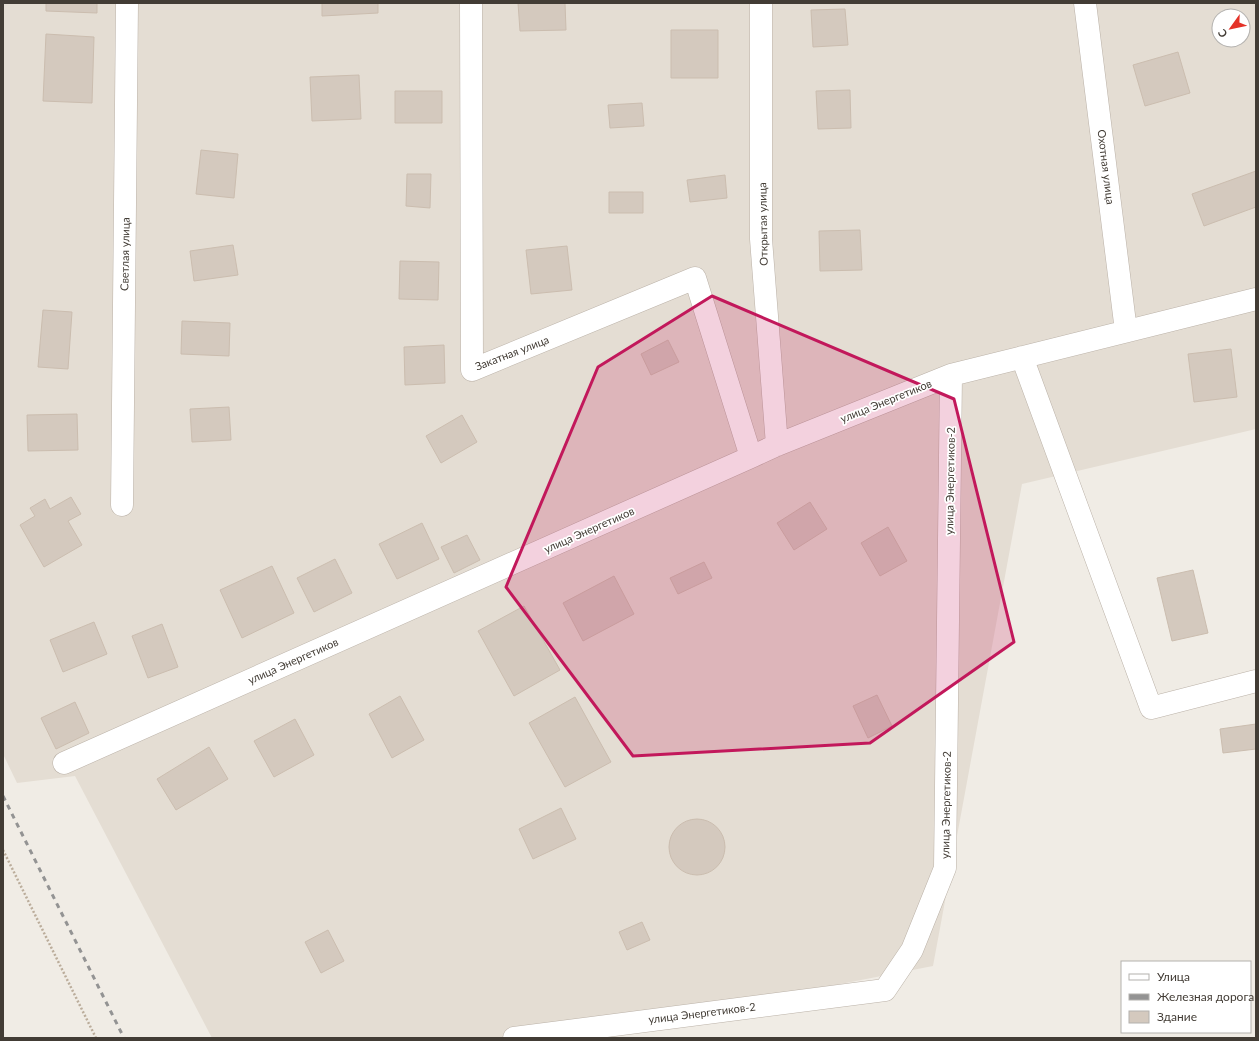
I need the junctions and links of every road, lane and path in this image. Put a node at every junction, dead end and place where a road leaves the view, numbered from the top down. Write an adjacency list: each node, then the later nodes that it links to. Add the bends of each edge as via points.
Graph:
1 (128, 3): 11 (street, Светлая улица)
2 (471, 3): 10 (street, Закатная улица, via 472,370 694,278)
3 (762, 3): 9 (street, Открытая улица, via 761,239)
4 (1085, 3): 6 (street, Охотная улица)
5 (1256, 299): 6 (street, улица Энергетиков)
6 (1126, 331): 7 (street, улица Энергетиков)
7 (1022, 357): 8 (street, улица Энергетиков); 12 (street, via 1151,708)
8 (951, 375): 9 (street, улица Энергетиков); 16 (street, улица Энергетиков-2, via 945,868 912,950 885,990)
9 (777, 445): 10 (street, улица Энергетиков)
10 (751, 457): 13 (street, улица Энергетиков)
11 (122, 505)
12 (1256, 681)
13 (64, 763)
14 (3, 850): 15 (path)
15 (96, 1038)
16 (514, 1038)

